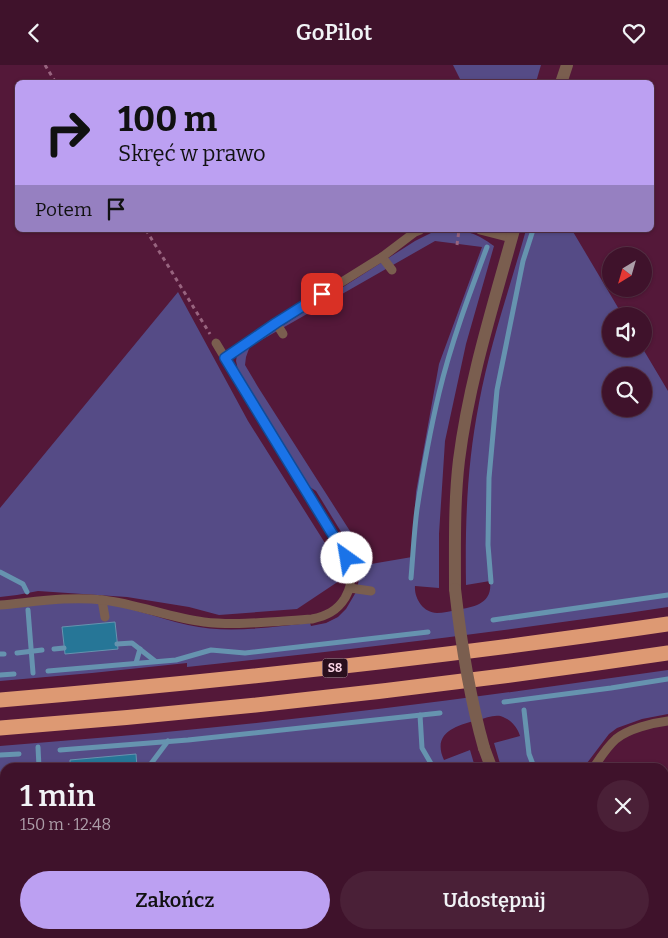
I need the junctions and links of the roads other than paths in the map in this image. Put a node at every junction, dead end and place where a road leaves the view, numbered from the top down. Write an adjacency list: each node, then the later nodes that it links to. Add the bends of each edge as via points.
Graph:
1 (567, 65): 2 (street)
2 (562, 80)
3 (415, 232): 6 (lane)
4 (496, 232): 5 (lane)
5 (513, 234): 24 (street, bridge, via 473,381 464,425 456,506 459,626 475,716)
6 (382, 257): 7 (lane); 8 (lane)
7 (392, 270)
8 (276, 323): 9 (lane); 11 (lane)
9 (283, 334)
10 (216, 343): 11 (lane)
11 (225, 358): 13 (lane, via 347,558)
12 (332, 571): 13 (lane)
13 (350, 573): 14 (lane)
14 (350, 588): 15 (lane); 16 (lane, via 335,610 320,617 241,623 204,622)
15 (371, 591)
16 (102, 600): 17 (lane, via 79,598); 18 (lane)
17 (0, 605)
18 (106, 617)
19 (668, 624): 21 (highway, S8, via 353,666)
20 (668, 653): 23 (highway, S8, via 367,693)
21 (0, 700)
22 (668, 721): 25 (lane, via 629,731 616,739)
23 (0, 728)
24 (490, 763)
25 (597, 763)

